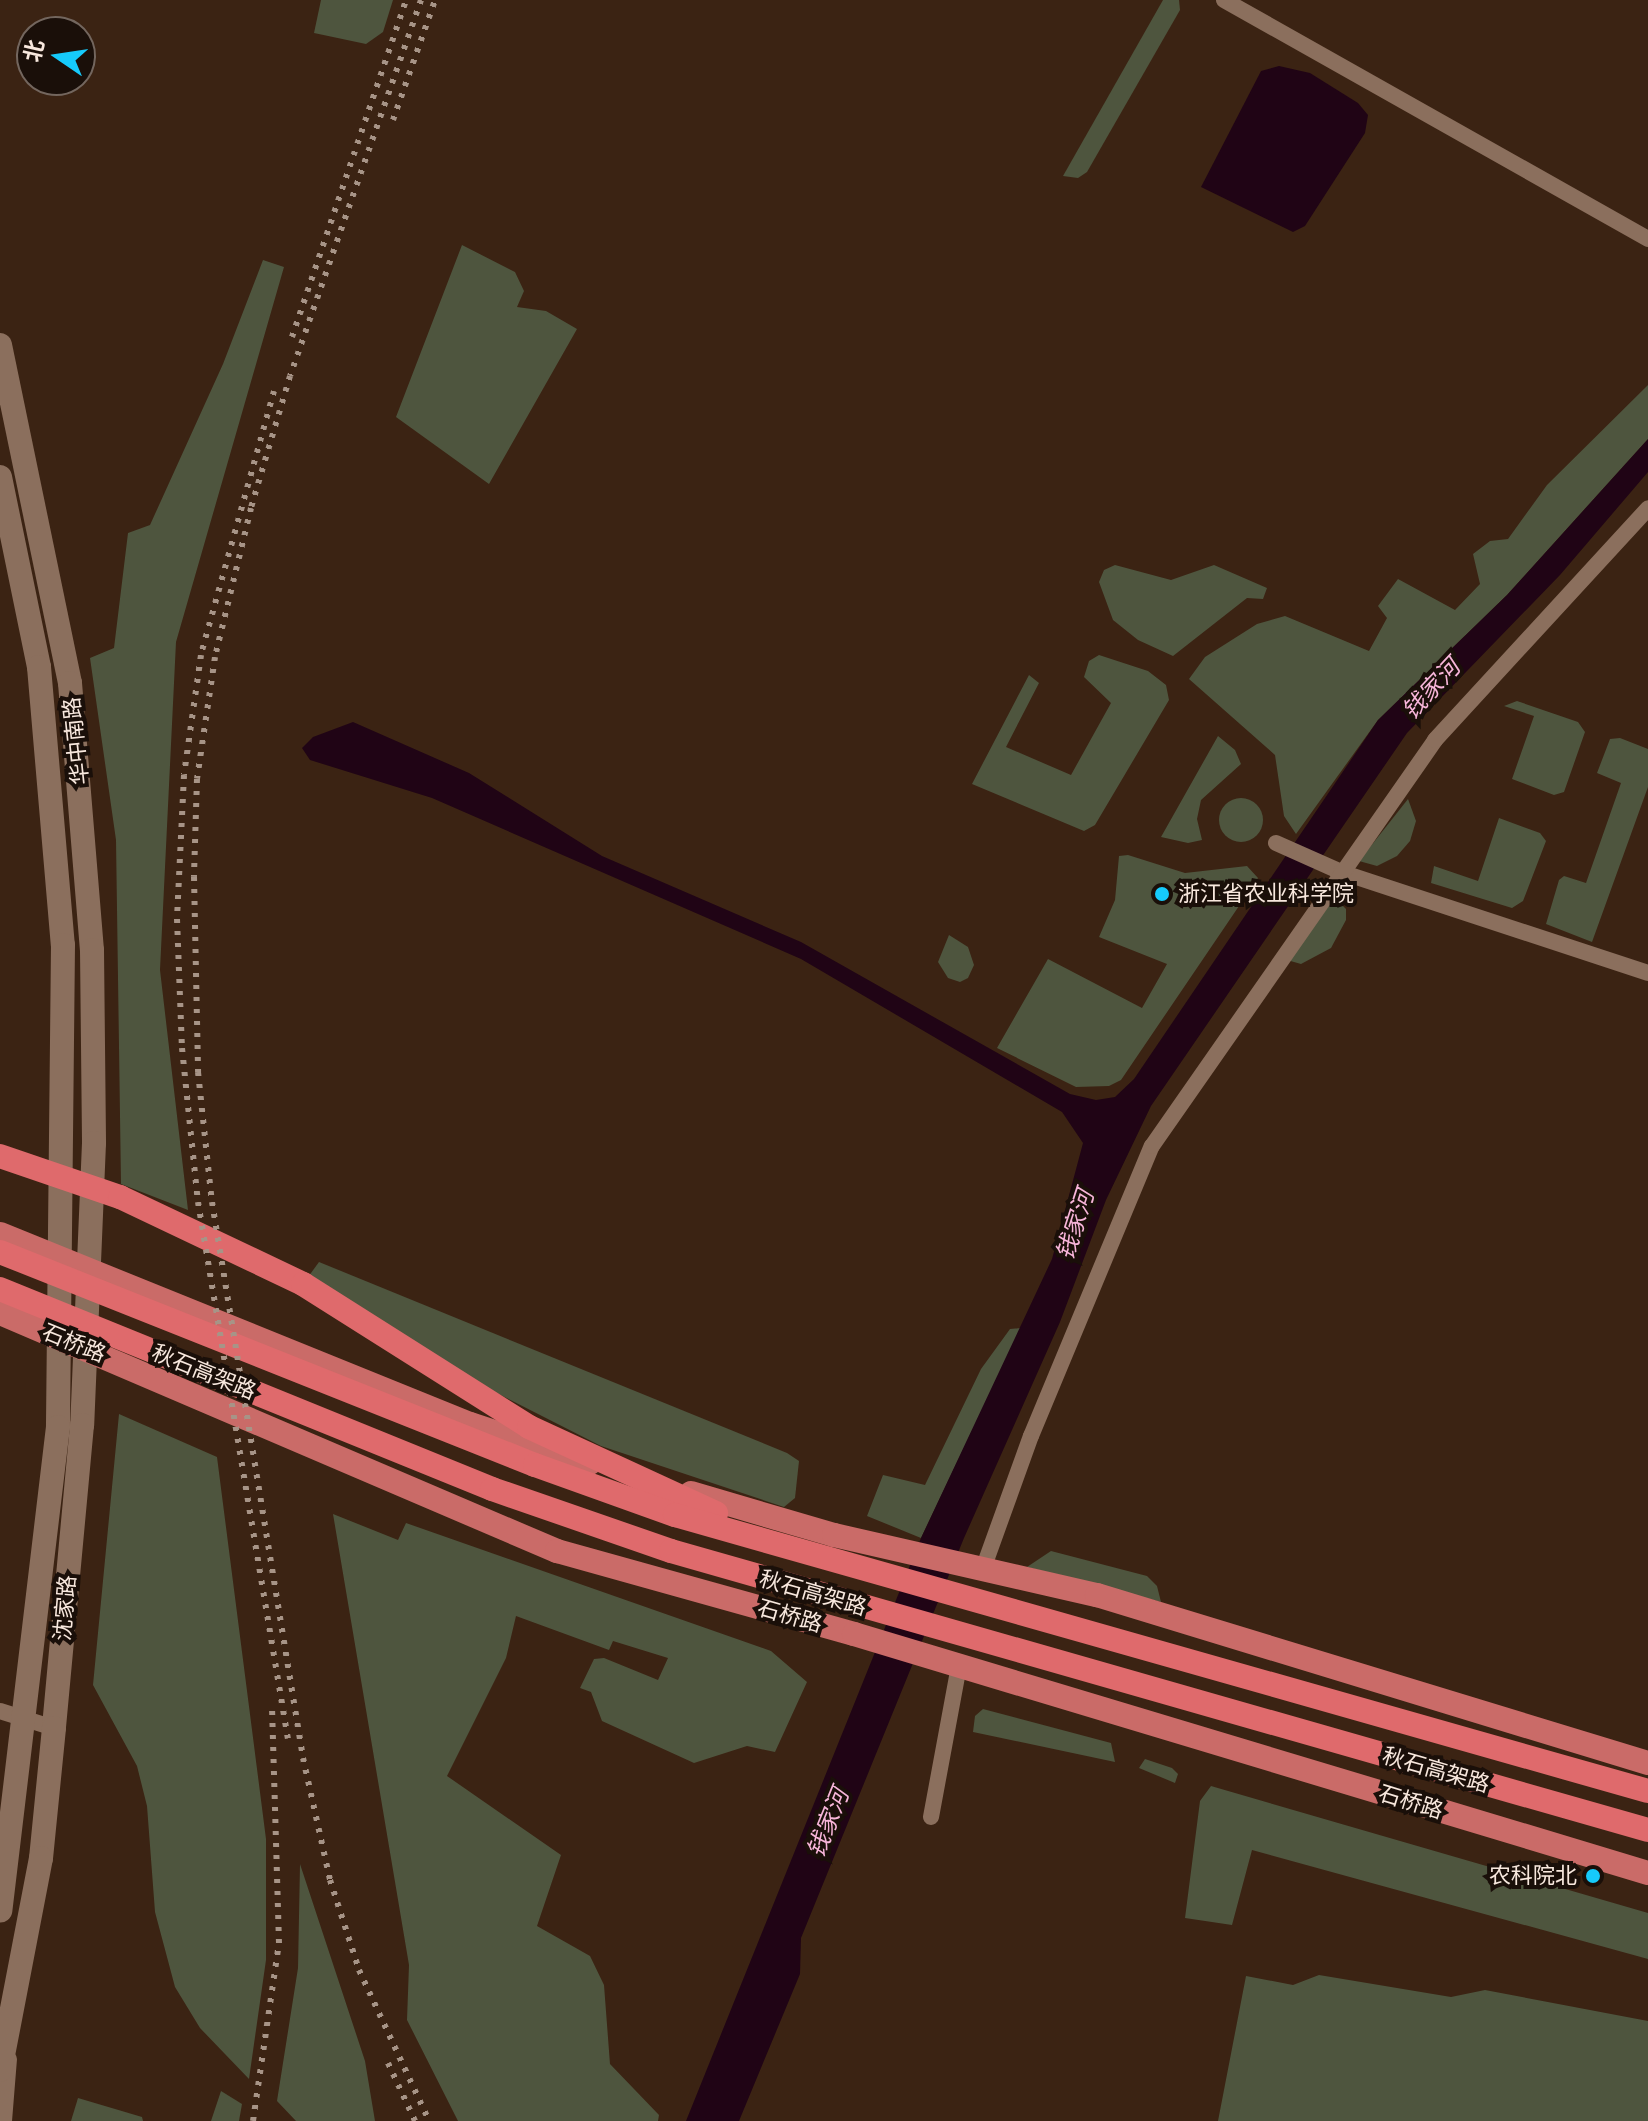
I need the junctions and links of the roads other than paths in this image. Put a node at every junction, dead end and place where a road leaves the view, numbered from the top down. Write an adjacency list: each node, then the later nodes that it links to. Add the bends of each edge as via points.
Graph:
1 (1224, 0): 2 (street)
2 (1648, 239)
3 (0, 345): 9 (main road, 华中南路, via 70,683 92,950)
4 (0, 477): 15 (main road, 华中南路, via 39,667 63,945 60,1140)
5 (1648, 508): 7 (street, via 1435,740)
6 (1276, 843): 7 (street)
7 (1341, 872): 8 (street); 17 (street, via 1152,1146)
8 (1648, 973)
9 (94, 1143): 15 (main road, 沈家路)
10 (0, 1156): 16 (highway, via 120,1197 303,1284 574,1452)
11 (0, 1234): 17 (main road, via 470,1424 814,1530)
12 (0, 1252): 16 (highway, 秋石高架路, via 535,1465 675,1515)
13 (0, 1289): 24 (highway, 秋石高架路, via 492,1489 671,1551)
14 (0, 1313): 18 (main road, 石桥路, via 557,1551)
15 (70, 1426): 19 (main road, 沈家路); 20 (main road, 沈家路)
16 (840, 1564): 22 (highway, 秋石高架路)
17 (977, 1568): 21 (main road, via 1176,1617)
18 (950, 1663): 23 (street); 25 (main road, 石桥路)
19 (10, 1714): 20 (street); 26 (main road, 沈家路)
20 (54, 1728): 27 (main road, 沈家路, via 41,1858)
21 (1648, 1763)
22 (1648, 1791)
23 (931, 1817)
24 (1648, 1830)
25 (1648, 1873)
26 (0, 1911)
27 (13, 2010): 28 (main road, 沈家路); 29 (street)
28 (0, 2070)
29 (4, 2121)

